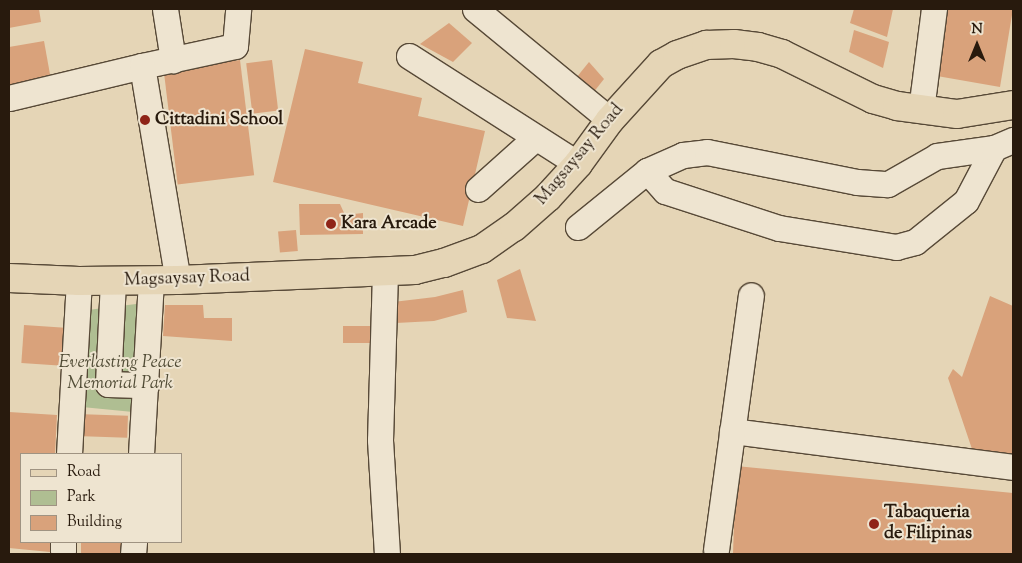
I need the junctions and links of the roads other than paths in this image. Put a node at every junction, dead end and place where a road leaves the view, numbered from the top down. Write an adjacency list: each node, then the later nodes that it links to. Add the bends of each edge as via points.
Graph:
1 (165, 9): 6 (street)
2 (238, 9): 6 (street, via 236,46)
3 (475, 9): 11 (street)
4 (934, 9): 10 (street)
5 (410, 56): 12 (street)
6 (173, 60): 7 (street)
7 (142, 66): 8 (street); 21 (street)
8 (9, 98)
9 (1013, 104): 10 (main road, Magsaysay Road, via 957,114)
10 (921, 110): 11 (main road, Magsaysay Road, via 873,99 782,54 758,47 725,45 706,46 677,54 661,64)
11 (610, 120): 14 (main road, Magsaysay Road)
12 (535, 138): 14 (street); 16 (street)
13 (1004, 144): 15 (street, via 937,156 888,184 857,182 706,152 683,155); 15 (street, via 966,201 915,242 896,247 779,228 665,190)
14 (578, 164): 18 (main road, Magsaysay Road, via 548,197 514,227 482,249 444,263)
15 (647, 171): 17 (street)
16 (478, 190)
17 (578, 227)
18 (385, 272): 21 (main road, Magsaysay Road); 31 (street, via 380,440)
19 (9, 278): 22 (main road, Magsaysay Road)
20 (151, 280): 21 (main road, Magsaysay Road); 23 (main road, Magsaysay Road); 25 (street)
21 (178, 280)
22 (80, 281): 23 (main road, Magsaysay Road); 27 (street)
23 (113, 281): 25 (street, via 108,384)
24 (751, 295): 26 (street)
25 (146, 385): 28 (street)
26 (732, 431): 29 (street); 30 (street)
27 (69, 453)
28 (141, 453)
29 (1013, 467)
30 (716, 550)
31 (387, 554)

